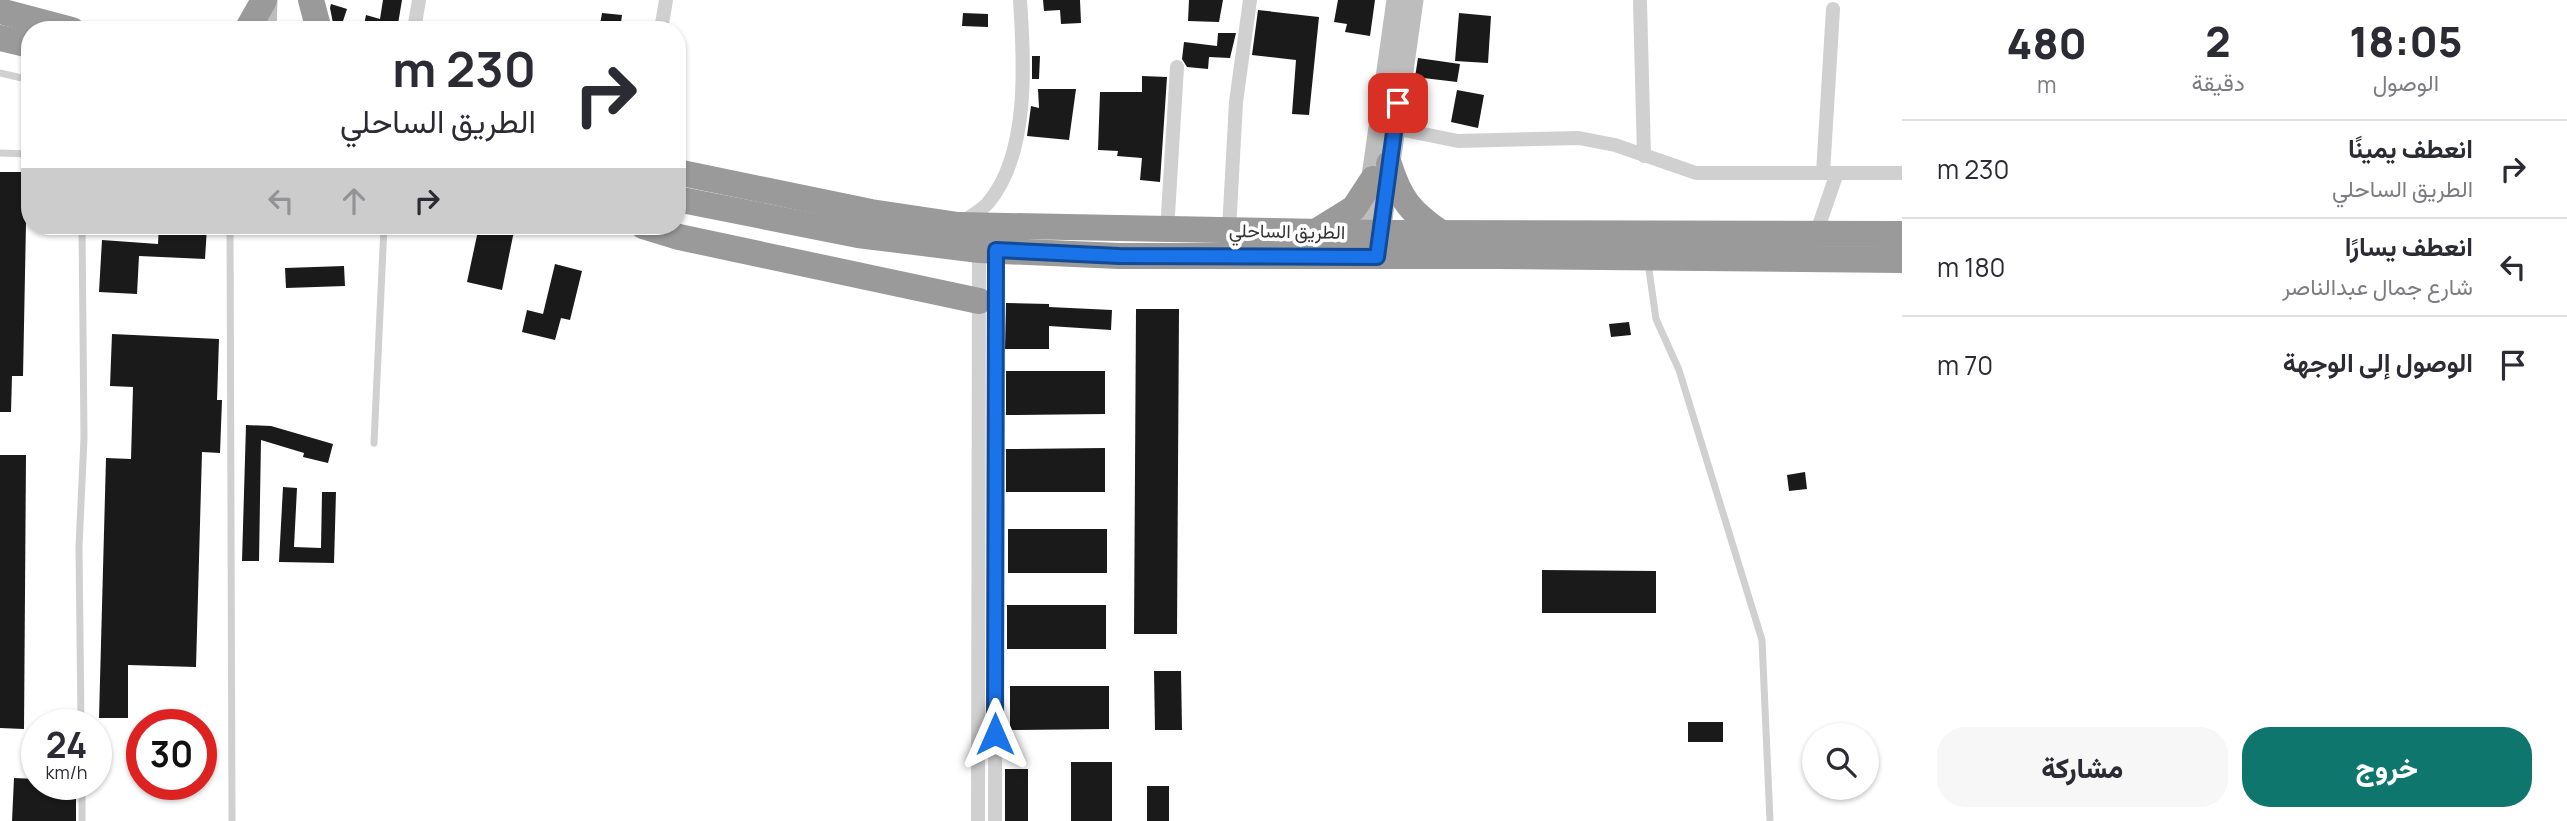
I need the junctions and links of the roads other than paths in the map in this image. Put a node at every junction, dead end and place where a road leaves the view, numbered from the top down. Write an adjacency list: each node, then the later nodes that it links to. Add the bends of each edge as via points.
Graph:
1 (265, 0): 14 (highway); 15 (main road)
2 (305, 0): 16 (main road)
3 (311, 0): 17 (highway)
4 (419, 0): 18 (street)
5 (666, 0): 19 (street)
6 (1020, 0): 34 (street, via 1023,58 1012,157 989,202)
7 (1250, 0): 35 (street, via 1236,102)
8 (1397, 0): 29 (main road)
9 (1413, 0): 25 (main road)
10 (1640, 2): 28 (street)
11 (1833, 9): 30 (street)
12 (0, 11): 13 (highway)
13 (38, 21)
14 (252, 21)
15 (266, 21)
16 (306, 21)
17 (317, 21)
18 (416, 21)
19 (662, 21)
20 (0, 38): 21 (highway)
21 (21, 43)
22 (1177, 67): 36 (street)
23 (0, 73): 24 (lane)
24 (21, 78)
25 (1394, 128): 28 (street, via 1458,141 1579,138); 29 (main road)
26 (0, 153): 27 (lane)
27 (21, 154)
28 (1644, 156): 30 (street, via 1696,173)
29 (1381, 172): 37 (highway, via 1354,208); 38 (highway, via 1413,212); 45 (main road)
30 (1830, 173): 31 (street); 39 (street)
31 (1902, 173)
32 (686, 174): 34 (highway, الطريق الساحلي)
33 (686, 201): 46 (highway, الطريق الساحلي, via 858,235)
34 (958, 225): 36 (highway, الطريق الساحلي)
35 (1229, 230): 36 (highway, الطريق الساحلي); 37 (highway, الطريق الساحلي)
36 (1167, 231)
37 (1315, 232): 45 (highway, الطريق الساحلي)
38 (1441, 233): 39 (highway, الطريق الساحلي); 45 (highway, الطريق الساحلي)
39 (1816, 234): 40 (highway, الطريق الساحلي)
40 (1902, 234)
41 (82, 235): 51 (lane)
42 (230, 235): 56 (lane)
43 (384, 235): 50 (lane)
44 (672, 235): 49 (highway)
45 (1371, 245): 46 (highway, الطريق الساحلي, via 1119,256); 47 (highway, الطريق الساحلي, via 1494,256)
46 (988, 250): 49 (street); 53 (street)
47 (1648, 259): 48 (highway, الطريق الساحلي); 59 (lane, via 1656,319 1679,370 1762,640)
48 (1902, 260)
49 (979, 301): 52 (street)
50 (374, 443)
51 (82, 709)
52 (979, 734): 53 (street); 57 (street)
53 (995, 734): 58 (street)
54 (82, 800): 55 (lane)
55 (82, 821)
56 (232, 821)
57 (978, 821)
58 (995, 821)
59 (1770, 821)

